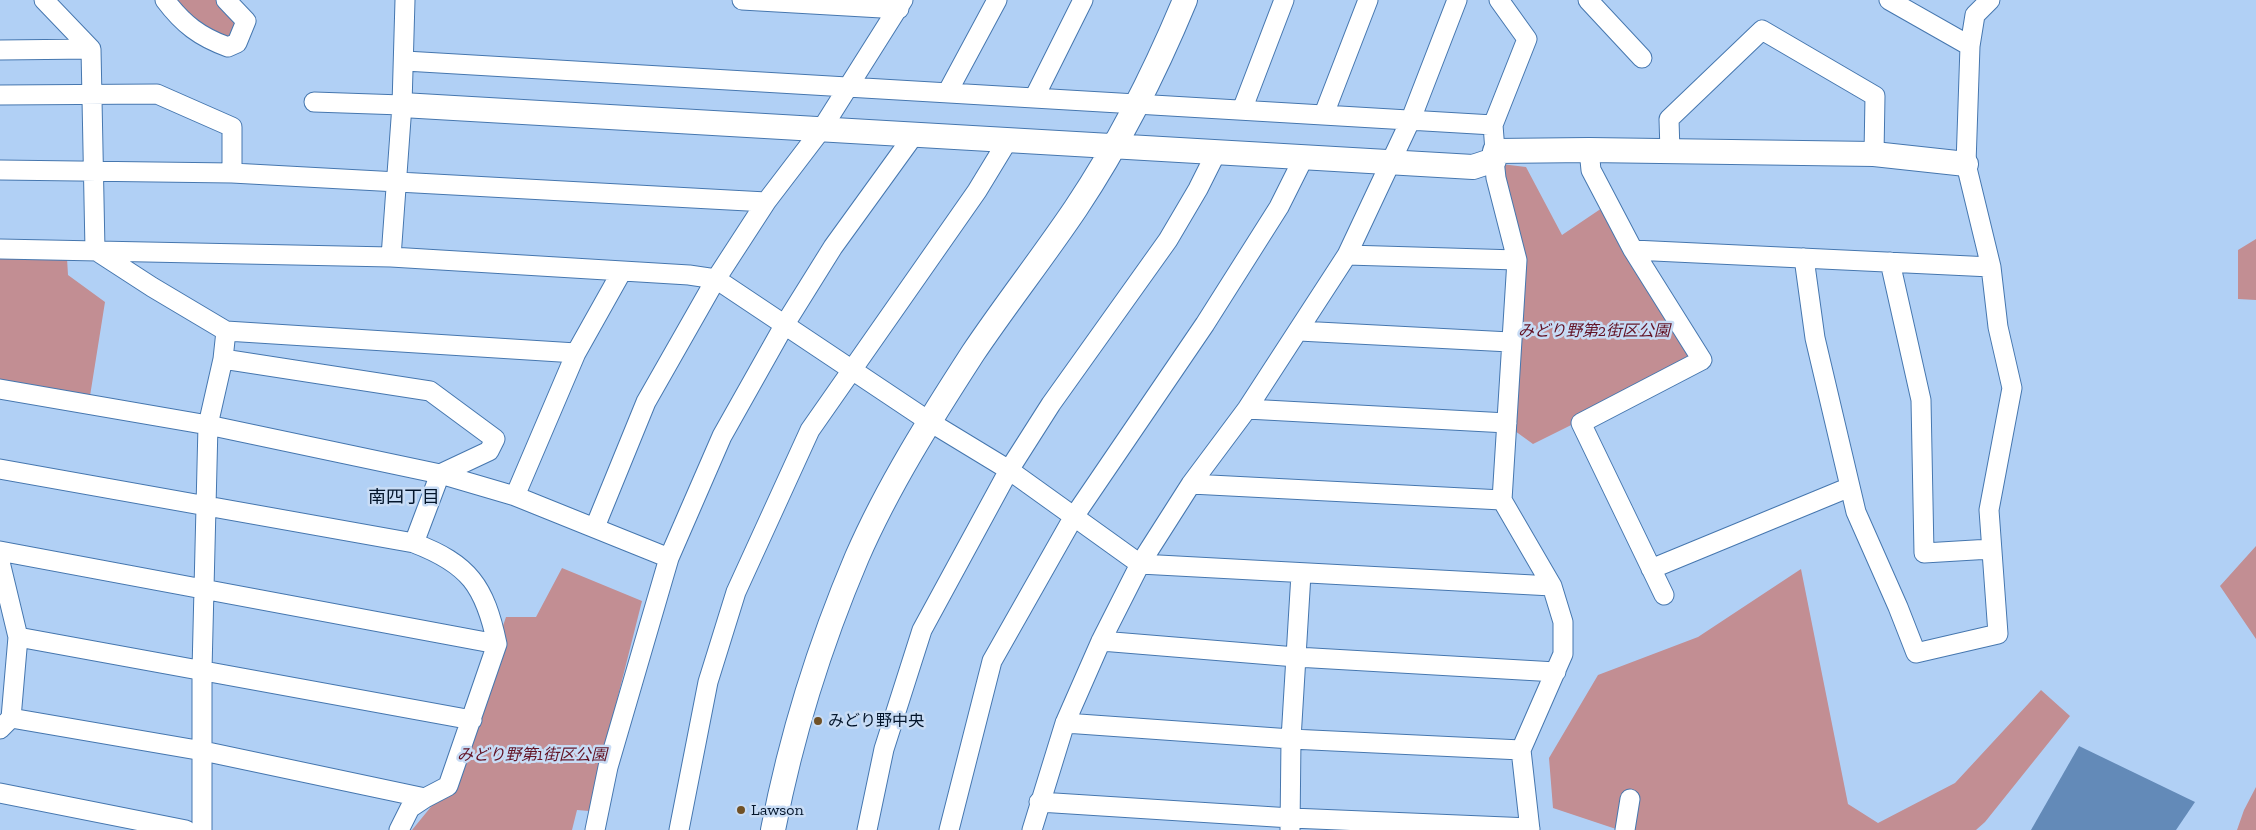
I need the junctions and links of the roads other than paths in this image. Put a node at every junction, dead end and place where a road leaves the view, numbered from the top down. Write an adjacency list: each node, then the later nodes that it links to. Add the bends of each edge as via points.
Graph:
1 (44, 0): 18 (street)
2 (165, 0): 3 (street, via 194,31 228,47 238,43 246,20)
3 (226, 0)
4 (405, 0): 21 (street)
5 (742, 0): 16 (street)
6 (997, 0): 23 (street)
7 (1083, 0): 26 (street)
8 (1185, 0): 28 (street)
9 (1284, 0): 30 (street)
10 (1368, 0): 31 (street)
11 (1457, 0): 32 (street)
12 (1499, 0): 33 (street, via 1527,39)
13 (1588, 0): 20 (street)
14 (1889, 0): 17 (street)
15 (1990, 0): 17 (street, via 1975,15)
16 (901, 5): 22 (street)
17 (1970, 46): 45 (street)
18 (91, 49): 19 (street); 25 (street)
19 (0, 50)
20 (1642, 58)
21 (405, 61): 22 (street); 29 (street)
22 (850, 86): 23 (street); 34 (street)
23 (947, 93): 26 (street)
24 (0, 95): 25 (street)
25 (93, 95): 47 (street); 48 (street, via 157,94 232,127)
26 (1034, 98): 28 (street)
27 (314, 102): 29 (street)
28 (1137, 104): 30 (street); 37 (street)
29 (402, 105): 34 (street); 49 (street)
30 (1242, 110): 31 (street)
31 (1324, 114): 32 (street)
32 (1411, 119): 33 (street); 44 (street)
33 (1493, 125): 42 (street)
34 (821, 130): 35 (street); 50 (street)
35 (914, 135): 36 (street); 62 (street, via 833,247)
36 (1008, 140): 37 (street); 68 (street, via 977,191)
37 (1112, 146): 39 (street); 71 (street, via 1078,205 974,352)
38 (1589, 150): 40 (street); 42 (street); 53 (street, via 1591,170)
39 (1217, 151): 43 (street); 75 (street, via 1168,240 1051,404)
40 (1670, 152): 41 (street); 41 (street, via 1669,119 1762,30 1875,96)
41 (1874, 154): 45 (street)
42 (1495, 156): 44 (street, via 1473,167); 57 (street, via 1496,178)
43 (1304, 157): 44 (street); 82 (street, via 1279,207 1205,324)
44 (1392, 162): 54 (street)
45 (1966, 164): 59 (street)
46 (0, 170): 47 (street)
47 (95, 172): 48 (street); 52 (street)
48 (232, 173): 49 (street)
49 (397, 182): 50 (street); 55 (street)
50 (766, 202): 61 (street)
51 (0, 249): 52 (street)
52 (95, 250): 55 (street); 63 (street)
53 (1633, 250): 56 (street); 90 (street, via 1702,360 1581,423)
54 (1348, 255): 57 (street); 64 (street)
55 (391, 256): 60 (street)
56 (1804, 258): 58 (street); 78 (street, via 1815,338)
57 (1517, 260): 65 (street)
58 (1890, 262): 59 (street); 85 (street, via 1921,400 1924,553)
59 (1991, 267): 85 (street, via 1998,327 2012,388 1989,510)
60 (622, 271): 61 (street, via 689,274); 66 (street)
61 (716, 280): 62 (street); 83 (street, via 646,402)
62 (785, 324): 68 (street); 87 (street, via 722,436)
63 (226, 331): 66 (street); 67 (street)
64 (1299, 331): 65 (street); 70 (street)
65 (1510, 342): 72 (street)
66 (576, 353): 79 (street)
67 (223, 359): 73 (street); 76 (street, via 430,391 495,439 489,451)
68 (852, 368): 71 (street); 117 (street, via 810,430 736,592 708,682)
69 (0, 389): 73 (street)
70 (1247, 409): 72 (street); 77 (street)
71 (930, 422): 75 (street); 118 (street, via 891,489 858,556 832,622 781,784)
72 (1507, 422): 80 (street)
73 (208, 424): 76 (street); 81 (street)
74 (0, 469): 81 (street)
75 (1009, 470): 82 (street); 119 (street, via 922,630 884,749)
76 (440, 474): 79 (street); 84 (street)
77 (1191, 484): 80 (street); 89 (street)
78 (1850, 487): 85 (street, via 1856,512 1916,653 1998,634); 90 (street)
79 (515, 496): 83 (street)
80 (1502, 500): 92 (street)
81 (207, 506): 84 (street); 93 (street)
82 (1073, 518): 89 (street); 120 (street, via 992,661)
83 (595, 527): 87 (street)
84 (414, 542): 97 (street, via 441,553 473,579 491,615)
85 (1991, 549)
86 (0, 551): 93 (street)
87 (669, 558): 116 (street, via 608,766)
88 (0, 562): 95 (street)
89 (1140, 564): 91 (street); 96 (street)
90 (1652, 569): 94 (street)
91 (1302, 574): 92 (street); 98 (street)
92 (1552, 586): 100 (street, via 1563,622 1563,654)
93 (206, 588): 97 (street); 99 (street)
94 (1664, 595)
95 (18, 637): 99 (street); 103 (street)
96 (1101, 642): 98 (street); 102 (street)
97 (497, 644): 101 (street)
98 (1296, 657): 100 (street); 104 (street)
99 (202, 670): 101 (street); 106 (street)
100 (1556, 672): 105 (street)
101 (472, 720): 108 (street, via 448,786)
102 (1064, 723): 104 (street); 110 (street)
103 (5, 724): 106 (street)
104 (1291, 739): 105 (street); 111 (street)
105 (1521, 750): 112 (street)
106 (203, 751): 108 (street); 114 (street)
107 (0, 793): 113 (street)
108 (425, 798): 115 (street, via 410,808)
109 (1630, 799): 122 (street)
110 (1039, 802): 111 (street); 121 (street)
111 (1290, 824): 112 (street)
112 (1530, 829)
113 (186, 830)
114 (202, 830)
115 (399, 830)
116 (595, 830)
117 (679, 830)
118 (773, 830)
119 (867, 830)
120 (949, 830)
121 (1032, 830)
122 (1625, 830)

